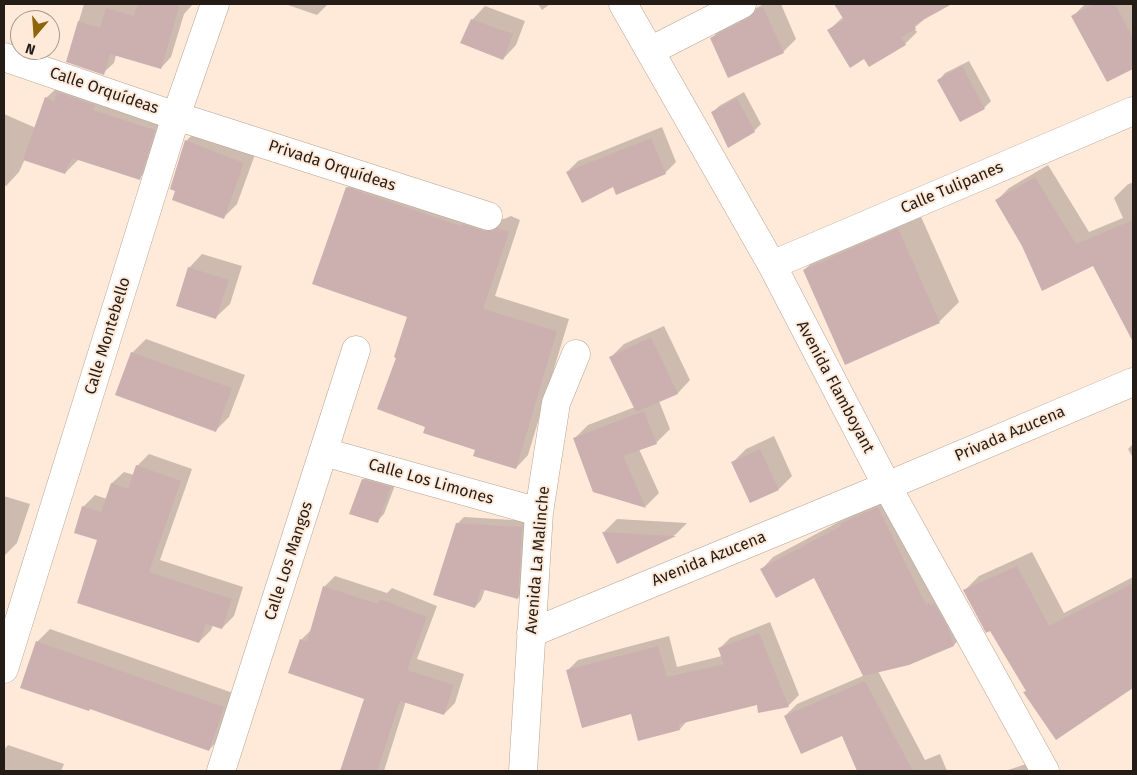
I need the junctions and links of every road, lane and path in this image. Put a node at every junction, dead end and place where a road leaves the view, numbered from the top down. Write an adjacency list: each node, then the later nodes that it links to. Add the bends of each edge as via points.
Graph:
1 (215, 4): 7 (street, Calle Montebello)
2 (622, 4): 4 (street, Avenida Flamboyant)
3 (742, 4): 4 (street)
4 (650, 51): 9 (street, Avenida Flamboyant)
5 (4, 57): 7 (street, Calle Orquídeas)
6 (1133, 111): 9 (street, Calle Tulipanes)
7 (176, 116): 8 (street, Privada Orquídeas); 17 (street, Calle Montebello)
8 (488, 216)
9 (772, 265): 14 (street, Avenida Flamboyant)
10 (356, 350): 13 (street, Calle Los Mangos)
11 (576, 354): 15 (street, Avenida La Malinche, via 556,403)
12 (1133, 382): 14 (street, Privada Azucena)
13 (324, 452): 15 (street, Calle Los Limones); 18 (street, Calle Los Mangos)
14 (887, 486): 16 (street, Avenida Azucena); 20 (street, Avenida Flamboyant)
15 (539, 512): 16 (street, Avenida La Malinche)
16 (532, 633): 19 (street, Avenida La Malinche)
17 (4, 669)
18 (222, 771)
19 (523, 771)
20 (1045, 771)

